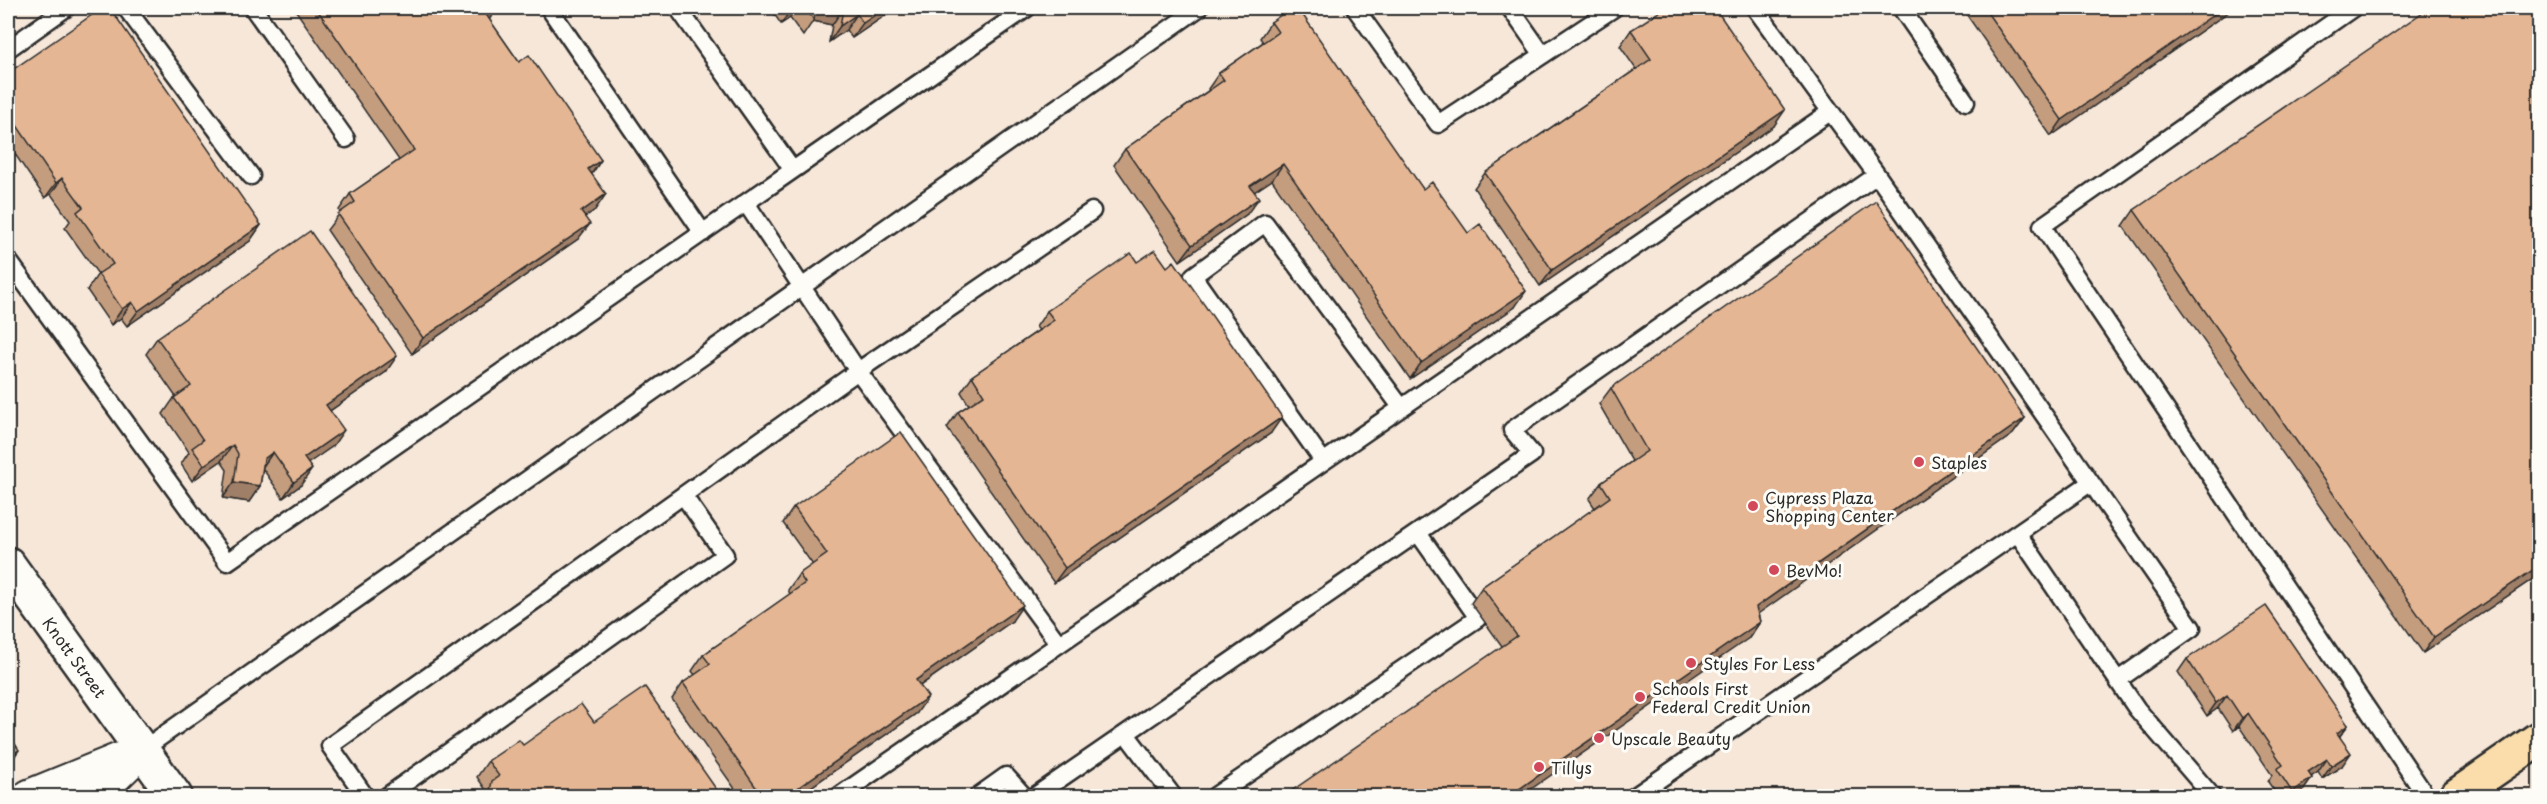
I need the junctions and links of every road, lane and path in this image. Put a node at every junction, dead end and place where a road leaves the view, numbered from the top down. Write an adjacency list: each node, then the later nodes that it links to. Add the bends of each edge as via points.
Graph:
1 (66, 8): 14 (lane)
2 (126, 8): 21 (lane)
3 (254, 8): 18 (lane)
4 (549, 8): 24 (lane)
5 (678, 8): 19 (lane)
6 (1027, 8): 19 (lane)
7 (1199, 8): 26 (lane)
8 (1355, 8): 15 (lane, via 1438,124)
9 (1510, 8): 15 (lane)
10 (1614, 8): 15 (lane)
11 (1755, 8): 17 (lane)
12 (1901, 8): 16 (lane)
13 (2353, 8): 53 (lane, via 2042,226)
14 (8, 49)
15 (1543, 55)
16 (1966, 102)
17 (1830, 112): 20 (lane); 28 (lane)
18 (346, 139)
19 (793, 170): 22 (lane)
20 (1877, 175): 30 (lane); 32 (lane, via 1512,429 1533,454)
21 (251, 176)
22 (746, 203): 24 (lane); 26 (lane)
23 (1092, 211): 27 (lane)
24 (703, 233): 25 (lane, via 227,561)
25 (8, 260)
26 (801, 285): 27 (lane); 39 (lane)
27 (858, 371): 31 (lane); 35 (lane)
28 (1401, 407): 29 (lane); 29 (lane, via 1265,223 1193,276)
29 (1323, 461): 35 (lane)
30 (2091, 483): 33 (lane); 36 (lane, via 2192,628)
31 (683, 495): 43 (lane, via 330,746); 44 (lane, via 725,555)
32 (1418, 533): 37 (lane); 50 (lane, via 1478,618)
33 (2018, 534): 36 (lane); 51 (lane)
34 (8, 564): 39 (main road, Knott Street)
35 (1058, 643): 45 (lane)
36 (2118, 680): 52 (lane)
37 (1126, 734): 48 (lane); 49 (lane)
38 (2540, 738): 54 (main road)
39 (142, 750): 40 (street); 41 (street); 42 (main road, Knott Street)
40 (29, 796)
41 (94, 796)
42 (175, 796)
43 (365, 796)
44 (387, 796)
45 (839, 796)
46 (978, 796): 47 (lane, via 1006,776)
47 (1024, 796)
48 (1035, 796)
49 (1173, 796)
50 (1215, 796)
51 (1635, 796)
52 (2212, 796)
53 (2427, 796)
54 (2456, 796)

